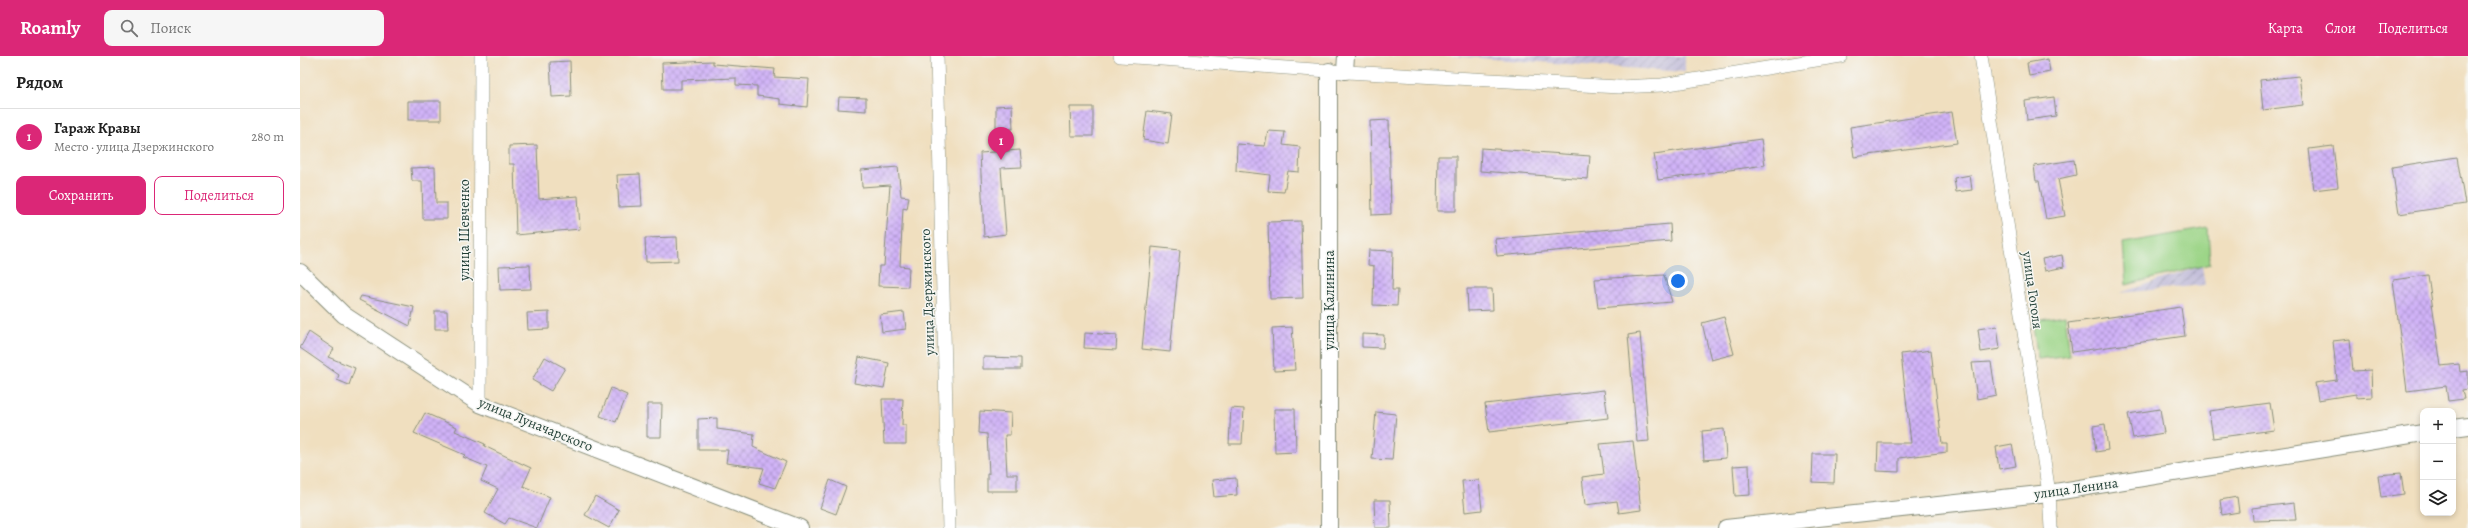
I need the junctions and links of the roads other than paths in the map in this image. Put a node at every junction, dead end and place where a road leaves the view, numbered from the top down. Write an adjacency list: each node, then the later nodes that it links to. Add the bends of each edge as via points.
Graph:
1 (481, 56): 9 (street, улица Шевченко)
2 (937, 56): 15 (street, улица Дзержинского)
3 (1120, 56): 7 (street)
4 (1841, 56): 6 (street, via 1662,85 1619,87)
5 (1981, 56): 13 (street, улица Гоголя)
6 (1346, 64): 7 (street)
7 (1329, 71): 16 (street, улица Калинина)
8 (300, 272): 9 (street, улица Луначарского, via 344,315)
9 (480, 404): 14 (street, улица Луначарского)
10 (2468, 426): 11 (street)
11 (2456, 428)
12 (2420, 433): 13 (street, улица Ленина)
13 (2049, 493): 17 (street, улица Ленина); 18 (street, улица Гоголя)
14 (800, 528)
15 (949, 528)
16 (1329, 528)
17 (1726, 528)
18 (2051, 528)

